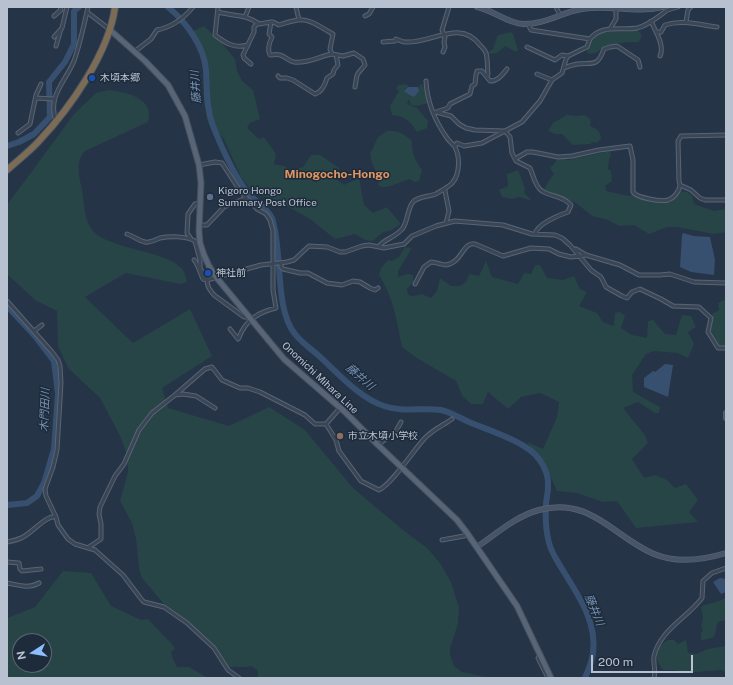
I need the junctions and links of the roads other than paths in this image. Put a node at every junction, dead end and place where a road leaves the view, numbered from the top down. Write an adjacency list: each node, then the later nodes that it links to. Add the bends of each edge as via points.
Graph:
1 (60, 7): 20 (street, via 61,10)
2 (67, 7): 30 (street)
3 (88, 7): 17 (street)
4 (115, 7): 31 (highway)
5 (193, 7): 41 (street, via 175,23 157,30 151,39)
6 (218, 7): 18 (street)
7 (250, 7): 21 (street)
8 (296, 7): 23 (street)
9 (373, 7): 22 (street)
10 (449, 7): 34 (street, via 442,30)
11 (477, 7): 28 (street, via 512,21)
12 (556, 7): 19 (street)
13 (662, 7): 16 (street, via 650,10)
14 (678, 7): 24 (street)
15 (691, 7): 26 (street)
16 (616, 8): 19 (street, via 584,8); 32 (street, via 616,19)
17 (87, 12): 31 (street); 59 (street, via 73,62)
18 (218, 12): 21 (street); 38 (street, via 215,35 231,45)
19 (560, 15): 28 (street)
20 (54, 16)
21 (245, 16): 27 (street)
22 (365, 16)
23 (299, 20): 25 (street, via 279,25); 43 (street, via 318,25 333,34 330,49)
24 (651, 21): 32 (street, via 639,28); 33 (street)
25 (271, 22): 27 (street); 43 (street, via 272,37 268,48 270,55 280,55 295,62)
26 (686, 22): 29 (street); 33 (street, via 665,24 661,32)
27 (258, 23): 38 (street)
28 (528, 24): 36 (street, via 531,30)
29 (717, 27)
30 (62, 28): 35 (street); 39 (street)
31 (109, 29): 41 (main road, Onomichi Mihara Line); 61 (highway, via 96,62)
32 (610, 29): 36 (street, via 601,30)
33 (656, 32): 46 (street, via 661,47)
34 (444, 34): 37 (street, via 413,41 403,42 396,39); 42 (street); 53 (street, via 457,32 475,38 485,52)
35 (54, 37)
36 (590, 39): 45 (street, via 587,47)
37 (383, 42)
38 (248, 45): 47 (street, via 243,55)
39 (56, 46)
40 (528, 47): 45 (street, via 551,60 562,55)
41 (134, 52): 67 (main road, Onomichi Mihara Line, via 168,86 186,116)
42 (443, 52)
43 (332, 54): 44 (street)
44 (336, 55): 52 (street, via 338,65 317,94 293,80); 57 (street, via 354,53 363,59 365,65 358,72)
45 (568, 56): 49 (street)
46 (660, 56)
47 (251, 64)
48 (640, 67): 49 (street, via 638,60 617,46 604,50 597,62)
49 (564, 68): 54 (street, via 562,73)
50 (506, 69): 53 (street, via 494,81)
51 (537, 74): 54 (street)
52 (278, 76)
53 (487, 76): 60 (street, via 482,71 477,71 470,94 450,104 448,108)
54 (552, 80): 62 (street, via 540,101 522,122)
55 (426, 81): 60 (street)
56 (41, 84): 58 (street)
57 (355, 87)
58 (36, 98): 59 (street); 63 (street, via 30,124)
59 (54, 99): 61 (street)
60 (435, 112): 62 (street, via 451,116 466,128); 65 (street, via 441,130)
61 (56, 121): 68 (highway)
62 (505, 132): 65 (street, via 482,143 464,146 457,143); 66 (street, via 510,137)
63 (18, 133)
64 (726, 135): 70 (street, via 681,136 678,141)
65 (454, 146): 69 (street, via 458,166)
66 (515, 159): 70 (street, via 527,152 558,157 630,146 635,195 665,201 675,195); 79 (street, via 530,168 542,191 571,205 568,212 538,227)
67 (199, 165): 73 (street, via 222,163); 75 (main road, Onomichi Mihara Line)
68 (7, 170)
69 (453, 184): 71 (street); 72 (street)
70 (680, 186): 74 (street, via 705,200)
71 (445, 191): 72 (street); 76 (street, via 449,211)
72 (436, 194): 81 (street, via 413,201 402,229)
73 (246, 198): 77 (street, via 224,207 207,225); 86 (street, via 270,220 273,231)
74 (726, 200)
75 (200, 203): 77 (main road, Onomichi Mihara Line); 80 (street, via 195,204 188,214 187,233)
76 (446, 223): 79 (street, via 464,221 503,225); 81 (street, via 412,236 404,244 384,248)
77 (199, 225): 88 (main road, Onomichi Mihara Line, via 200,243)
78 (127, 234): 80 (street, via 143,242 174,237)
79 (535, 234): 82 (street, via 555,235)
80 (191, 239): 89 (street, via 195,241 200,268)
81 (379, 246): 87 (street, via 362,246 345,252 309,246 294,260)
82 (573, 248): 83 (street); 84 (street)
83 (586, 255): 84 (street); 90 (street, via 639,275 670,274 694,282)
84 (580, 257): 91 (street, via 559,254 549,249 531,248 503,256 471,243 456,261 445,265 430,262 424,267); 98 (street, via 601,277 606,287 622,296 627,298 632,292 640,289 678,308 699,307 711,318 708,332 718,348)
85 (194, 260): 89 (street, via 203,279)
86 (272, 264): 87 (street); 88 (street); 94 (street, via 276,308)
87 (281, 264): 92 (street, via 283,269 308,273 327,283 342,285 353,281 375,290)
88 (216, 277): 89 (street); 94 (main road, Onomichi Mihara Line)
89 (207, 280): 94 (street, via 210,291 244,317)
90 (726, 283)
91 (416, 284)
92 (378, 288)
93 (7, 301): 97 (street)
94 (250, 318): 96 (street, via 238,340); 101 (main road, Onomichi Mihara Line, via 284,359)
95 (42, 325): 97 (street)
96 (230, 330)
97 (34, 331): 109 (street, via 60,366 57,450 54,467 45,489)
98 (726, 348)
99 (175, 395): 100 (street, via 196,396); 106 (street, via 205,369 212,367 222,380 240,388 260,392 305,415 316,424); 114 (street, via 152,413 139,430 100,507 98,514 101,539)
100 (215, 408)
101 (340, 408): 106 (street); 107 (main road, Onomichi Mihara Line)
102 (726, 413): 103 (street)
103 (726, 418)
104 (452, 419): 108 (street, via 434,429)
105 (401, 422): 107 (street, via 396,431)
106 (326, 424): 108 (street, via 336,440 338,451 361,481 379,490)
107 (378, 445): 108 (main road, Onomichi Mihara Line)
108 (402, 468): 110 (main road, Onomichi Mihara Line, via 457,520)
109 (56, 517): 112 (street, via 46,519 24,537); 114 (street, via 58,525 68,539)
110 (467, 533): 111 (street, via 464,536); 113 (main road, Onomichi Mihara Line)
111 (442, 540)
112 (7, 542)
113 (477, 547): 115 (street, via 524,515 556,507 574,508 592,514 642,548 673,560 707,558); 121 (main road, Onomichi Mihara Line, via 517,606)
114 (89, 548): 122 (street, via 95,550 122,575 142,600 164,606 187,623 214,648 228,670)
115 (726, 553)
116 (7, 562): 118 (street, via 19,563 22,571)
117 (726, 568): 125 (street, via 712,573 703,581 702,598 657,646)
118 (41, 569)
119 (7, 583): 120 (street, via 25,586)
120 (39, 583)
121 (540, 655): 123 (street, via 538,658); 124 (main road, Onomichi Mihara Line)
122 (239, 678)
123 (548, 678)
124 (551, 678)
125 (654, 678)

